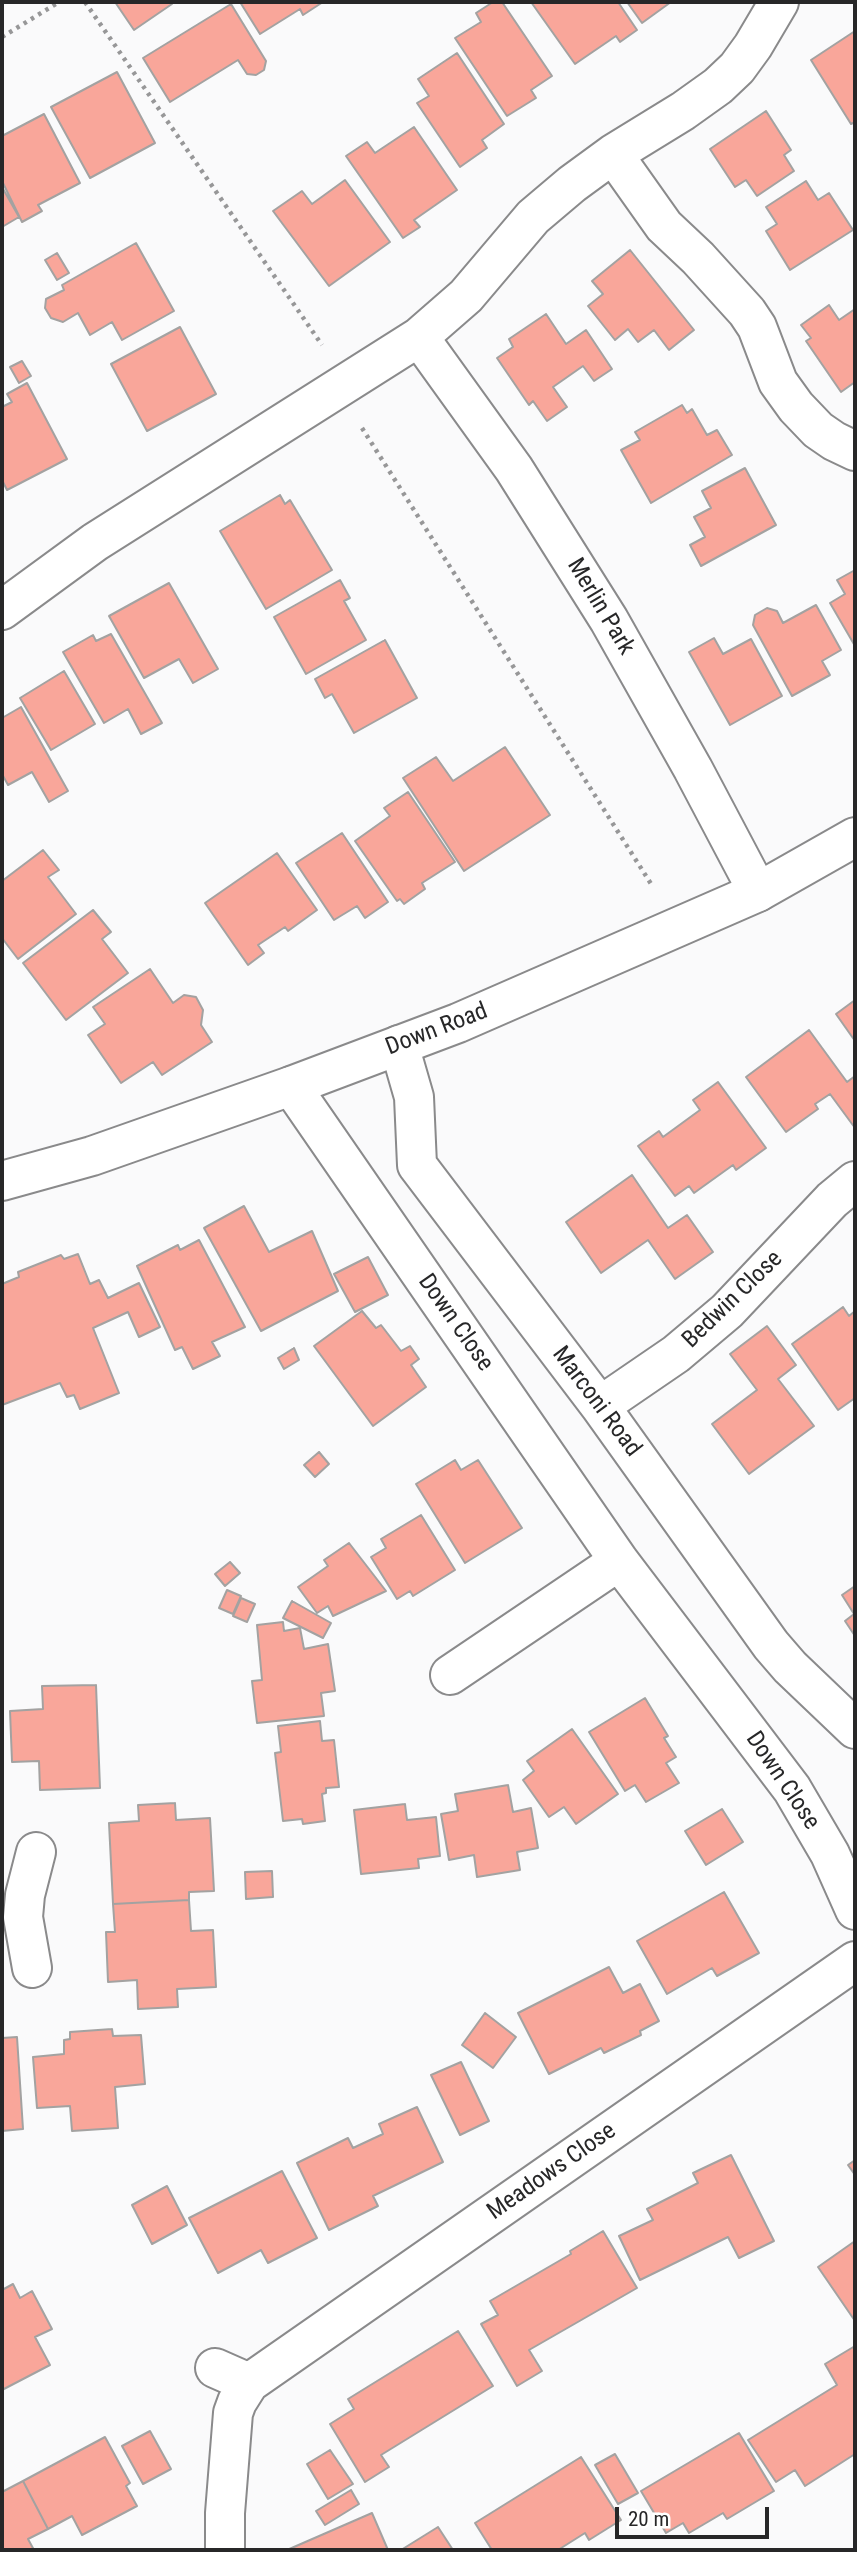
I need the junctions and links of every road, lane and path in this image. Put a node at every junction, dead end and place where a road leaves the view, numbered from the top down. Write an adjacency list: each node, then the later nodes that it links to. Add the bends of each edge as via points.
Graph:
1 (59, 2): 4 (path)
2 (85, 2): 7 (path)
3 (779, 2): 5 (street, via 753,46 718,86)
4 (2, 37)
5 (613, 154): 6 (street, via 533,217 466,296); 8 (street, via 664,226 747,312 778,382 796,407 834,442)
6 (419, 337): 7 (street); 11 (street, Merlin Park, via 514,468 609,620)
7 (343, 387): 9 (street, via 95,542); 12 (path)
8 (855, 451)
9 (2, 610)
10 (855, 836): 11 (street, Down Road)
11 (758, 891): 12 (street, Down Road)
12 (678, 927): 13 (street, Down Road)
13 (399, 1045): 14 (street, Down Road); 17 (street, Marconi Road, via 414,1097 417,1165)
14 (291, 1086): 15 (street, Down Road, via 92,1156); 18 (street, Down Close)
15 (2, 1181)
16 (855, 1181): 17 (street, Bedwin Close, via 727,1311 676,1354)
17 (600, 1406): 20 (street, Marconi Road, via 771,1645)
18 (619, 1561): 19 (street); 22 (street, Down Close, via 792,1789 830,1854)
19 (450, 1675)
20 (855, 1729)
21 (36, 1852): 23 (street, via 25,1895)
22 (855, 1910)
23 (12, 1918): 25 (street)
24 (855, 1961): 26 (street, Meadows Close, via 232,2376 237,2402)
25 (32, 1969)
26 (225, 2550)

